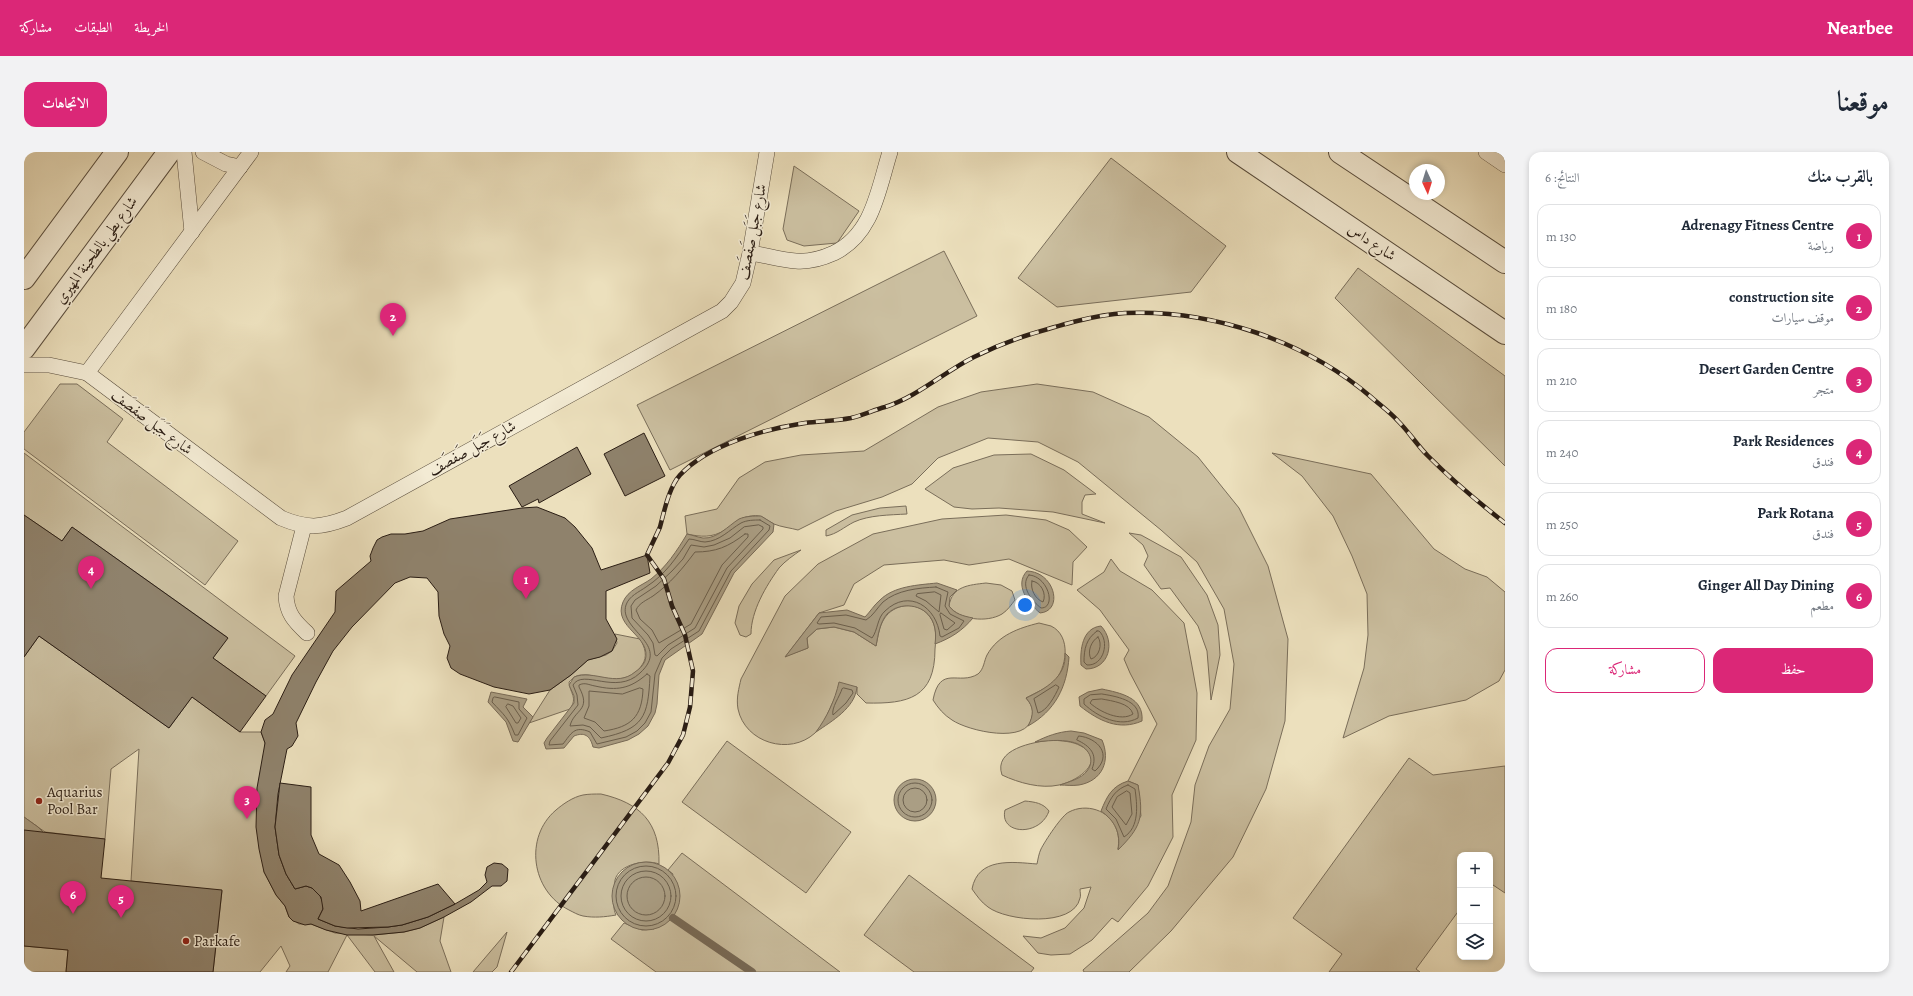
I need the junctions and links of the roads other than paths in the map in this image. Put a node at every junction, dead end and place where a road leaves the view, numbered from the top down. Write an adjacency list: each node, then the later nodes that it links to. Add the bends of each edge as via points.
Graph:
1 (117, 152): 16 (street)
2 (169, 152): 18 (street, شارع بطي بالطحينة المهيري)
3 (184, 152): 13 (lane)
4 (203, 152): 12 (lane, via 226,164)
5 (252, 152): 12 (lane)
6 (766, 152): 14 (lane, شارع جَبَل صَفصَف)
7 (890, 152): 14 (lane, via 864,228 846,247 823,258 797,261)
8 (1238, 152): 17 (street, شارع داس)
9 (1340, 152): 15 (street)
10 (1486, 152): 11 (lane)
11 (1505, 165)
12 (240, 167): 13 (lane)
13 (192, 232): 20 (lane)
14 (750, 253): 21 (lane, شارع جَبَل صَفصَف, via 743,283 738,292 722,311 712,318 347,518 317,527)
15 (1505, 262)
16 (24, 278)
17 (1505, 332)
18 (24, 348)
19 (24, 366): 20 (lane, شارع جَبَل صَفصَف, via 48,365)
20 (87, 374): 21 (lane, شارع جَبَل صَفصَف, via 281,518)
21 (304, 526): 22 (lane, via 286,596 292,620)
22 (306, 633)

